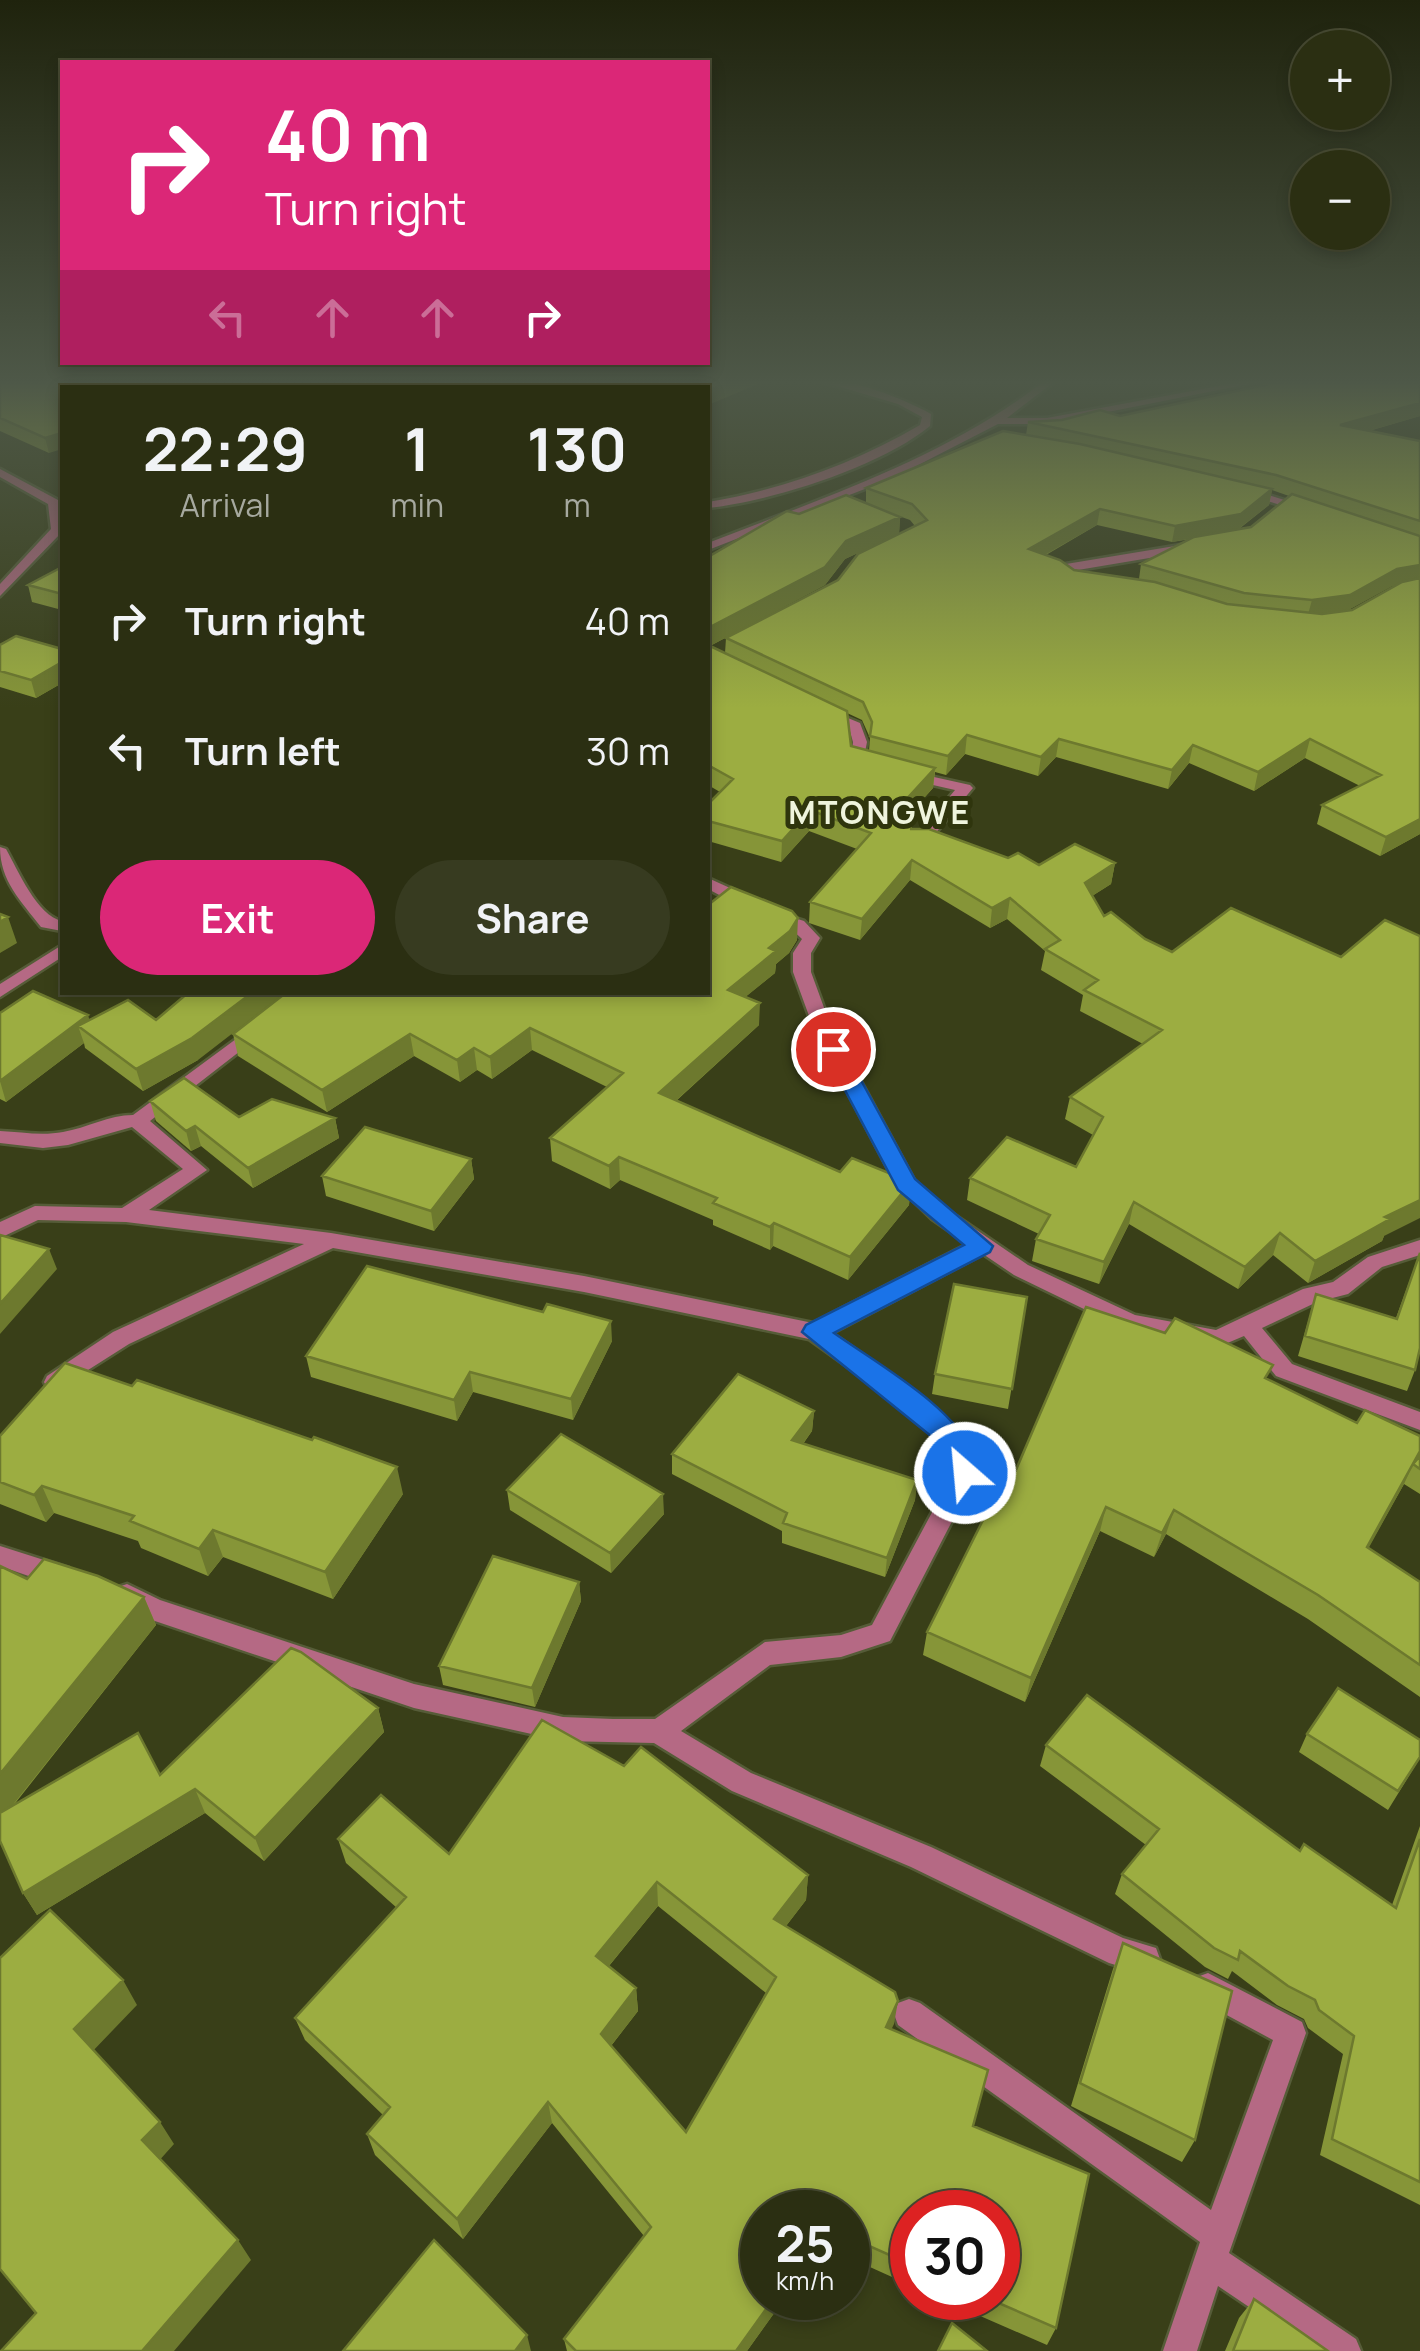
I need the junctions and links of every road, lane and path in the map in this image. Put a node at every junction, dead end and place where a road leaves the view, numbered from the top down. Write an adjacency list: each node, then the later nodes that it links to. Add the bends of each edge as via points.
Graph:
1 (30, 489): 14 (street, via 54,502 57,530)
2 (774, 489): 7 (street)
3 (851, 489): 5 (street)
4 (1235, 489): 6 (street)
5 (829, 498): 8 (street); 12 (street)
6 (1285, 502): 9 (street); 10 (street)
7 (710, 505)
8 (859, 510)
9 (1274, 512)
10 (1319, 514)
11 (1205, 544): 15 (street, via 1058,572)
12 (710, 546)
13 (0, 569): 14 (street)
14 (10, 580): 16 (street)
15 (1087, 582)
16 (0, 592)
17 (816, 709): 18 (street, via 854,726 860,742 856,759 965,788)
18 (918, 844)
19 (0, 852): 21 (street)
20 (710, 884): 31 (street, via 798,925 811,938 802,972 821,1024 906,1184)
21 (8, 887): 22 (street, via 47,923)
22 (60, 926)
23 (60, 951): 24 (street)
24 (0, 992)
25 (274, 1016): 26 (street)
26 (138, 1120): 27 (street, via 56,1140); 28 (street, via 198,1170)
27 (0, 1136)
28 (126, 1215): 29 (street, via 35,1213); 30 (street)
29 (0, 1231)
30 (332, 1240): 34 (street); 35 (street, via 121,1338)
31 (982, 1246): 33 (street, via 1132,1322 1218,1339); 34 (street)
32 (1420, 1247): 33 (street)
33 (1248, 1326): 36 (street, via 1284,1370)
34 (815, 1332): 38 (street, via 957,1442 965,1473 881,1633 841,1646 765,1654)
35 (38, 1398)
36 (1420, 1421)
37 (0, 1556): 38 (street, via 414,1696 563,1729)
38 (659, 1732): 40 (street, via 720,1772 897,1846 1291,2032)
39 (909, 2014): 40 (street)
40 (1214, 2248): 41 (street); 42 (street)
41 (1180, 2351)
42 (1344, 2351)

